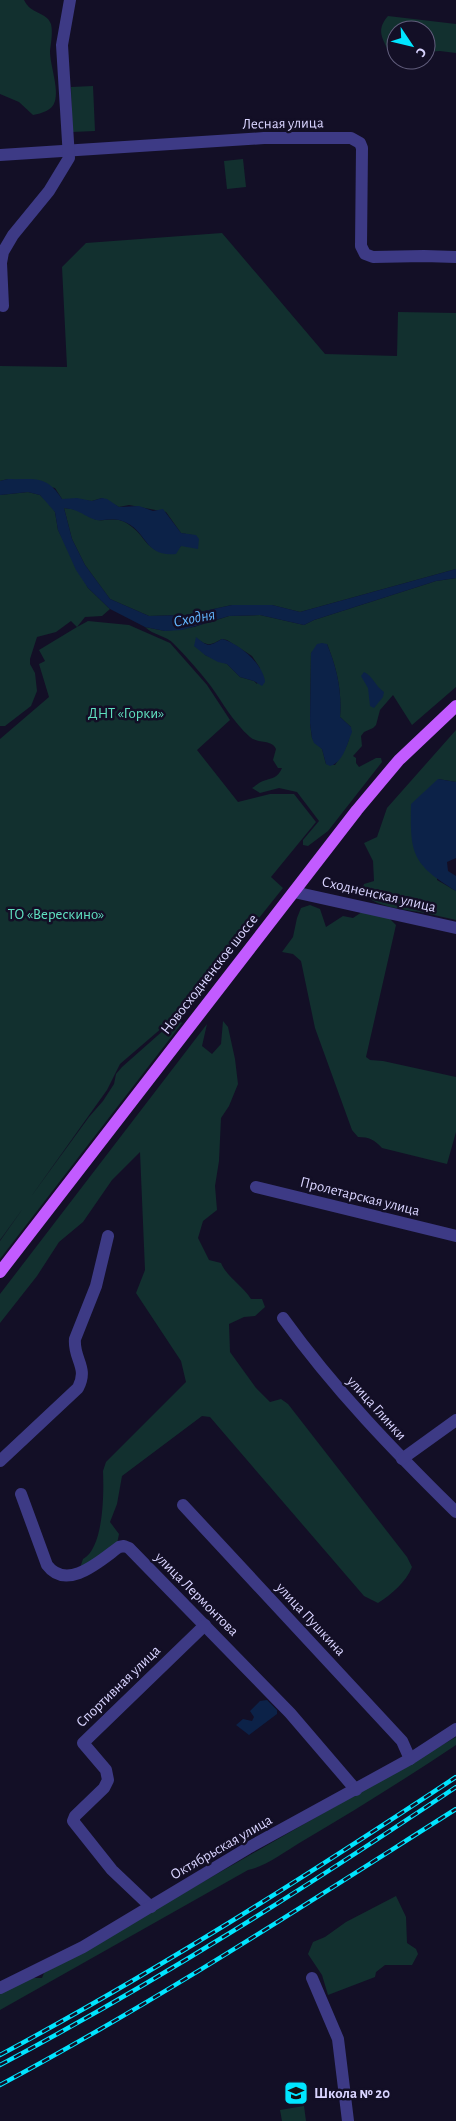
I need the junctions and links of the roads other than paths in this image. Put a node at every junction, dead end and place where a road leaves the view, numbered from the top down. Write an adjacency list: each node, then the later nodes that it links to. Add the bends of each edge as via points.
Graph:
1 (70, 0): 2 (street, via 62,45)
2 (70, 152): 3 (street, Лесная улица); 4 (street, Лесная улица, via 264,138 351,138 362,148 361,246 365,254 373,258); 5 (street, via 65,167 12,235 3,252)
3 (0, 155)
4 (456, 258)
5 (3, 306)
6 (456, 706): 7 (main road, Новосходненское шоссе, via 399,760 356,810)
7 (294, 892): 8 (street, Сходненская улица); 12 (main road, Новосходненское шоссе)
8 (456, 928)
9 (256, 1187): 11 (street, Пролетарская улица)
10 (108, 1236): 16 (street, via 96,1286 75,1339 74,1346 83,1370 81,1383)
11 (456, 1236)
12 (0, 1272)
13 (283, 1318): 15 (street, улица Глинки, via 326,1374)
14 (456, 1420): 15 (street)
15 (402, 1459): 19 (street, улица Глинки)
16 (0, 1462)
17 (21, 1494): 20 (street, улица Лермонтова, via 50,1570 74,1575 124,1546)
18 (184, 1506): 22 (street, улица Пушкина, via 402,1741)
19 (456, 1512)
20 (205, 1625): 23 (street, улица Лермонтова, via 290,1713); 24 (street, Спортивная улица, via 83,1743 106,1770 108,1780 73,1821 112,1870)
21 (456, 1729): 22 (street, Октябрьская улица)
22 (410, 1759): 23 (street, Октябрьская улица)
23 (356, 1790): 24 (street, Октябрьская улица, via 248,1848)
24 (152, 1907): 26 (street, Октябрьская улица, via 83,1947)
25 (312, 1978): 27 (street, via 338,2039)
26 (0, 1988)
27 (348, 2121)

